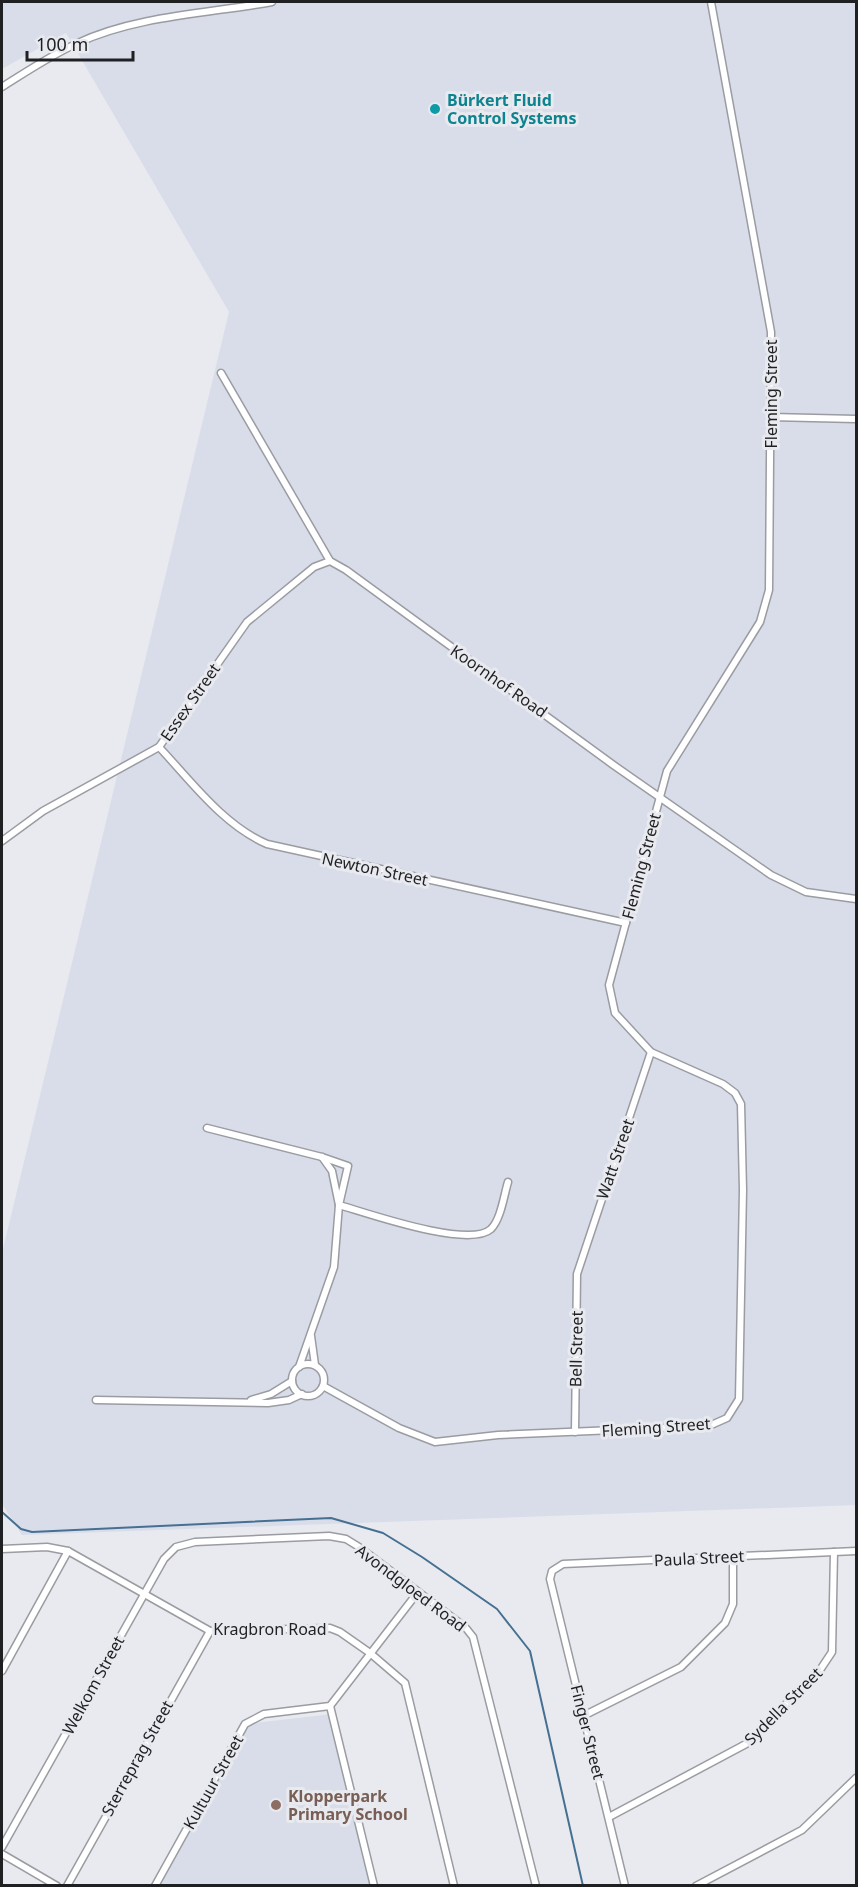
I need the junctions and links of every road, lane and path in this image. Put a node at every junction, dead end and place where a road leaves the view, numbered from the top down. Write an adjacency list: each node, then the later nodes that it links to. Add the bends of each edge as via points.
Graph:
1 (272, 2): 3 (street, via 111,31 78,42)
2 (711, 2): 5 (street, Fleming Street, via 771,332)
3 (2, 87)
4 (221, 373): 7 (street, Koornhof Road)
5 (770, 417): 6 (street); 9 (street, Fleming Street, via 769,580 765,611 678,751)
6 (856, 419)
7 (330, 561): 8 (street, Essex Street, via 314,567 247,622); 9 (street, Koornhof Road)
8 (159, 747): 10 (street, Essex Street, via 43,811); 12 (street, Newton Street, via 224,815 267,844)
9 (659, 796): 11 (street, Koornhof Road, via 794,888 818,895); 12 (street, Fleming Street)
10 (2, 841)
11 (856, 898)
12 (626, 923): 13 (street, Fleming Street, via 610,976 609,995 615,1013)
13 (651, 1052): 18 (street, Watt Street); 27 (street, Fleming Street, via 723,1084 741,1104 739,1399 727,1418 709,1426)
14 (207, 1128): 15 (street)
15 (322, 1157): 17 (street, via 332,1171); 17 (street, via 348,1166)
16 (508, 1182): 17 (street, via 492,1227 468,1237)
17 (339, 1205): 19 (street, via 334,1267)
18 (579, 1266): 27 (street, Bell Street)
19 (311, 1333): 20 (street); 21 (street)
20 (315, 1365): 21 (street); 23 (street, via 323,1374)
21 (299, 1366): 22 (street)
22 (292, 1381): 24 (street); 26 (street, via 271,1394)
23 (323, 1386): 24 (street, via 314,1395); 27 (street, Fleming Street, via 435,1442)
24 (302, 1394): 26 (street, via 268,1403)
25 (96, 1400): 26 (street)
26 (247, 1401)
27 (575, 1432)
28 (200, 1542): 35 (street, Avondgloed Road, via 337,1537 359,1547); 36 (street, Welkom Street, via 182,1544 171,1551)
29 (2, 1549): 30 (street, Kragbron Road, via 47,1547)
30 (68, 1551): 36 (street, Kragbron Road); 39 (street)
31 (856, 1551): 32 (street, Paula Street)
32 (834, 1552): 33 (street, Paula Street); 43 (street, Sydella Street, via 832,1648 830,1658 820,1670 746,1744)
33 (733, 1557): 34 (street, Paula Street, via 563,1564 554,1569); 41 (street, via 732,1610 719,1629 681,1667)
34 (550, 1578): 41 (street, Finger Street)
35 (418, 1592): 38 (street); 51 (street, Avondgloed Road, via 465,1627 478,1647)
36 (143, 1593): 37 (street, Kragbron Road); 44 (street, Welkom Street)
37 (210, 1631): 38 (street, Kragbron Road, via 330,1628); 47 (street, Sterreprag Street)
38 (370, 1653): 40 (street); 50 (street, Kragbron Road, via 405,1683)
39 (2, 1671)
40 (330, 1706): 48 (street, Kultuur Street, via 264,1714 245,1724); 49 (street)
41 (583, 1716): 43 (street, Finger Street)
42 (856, 1778): 53 (street, via 798,1833)
43 (609, 1817): 52 (street, Finger Street)
44 (2, 1847)
45 (2, 1854): 46 (street)
46 (57, 1886)
47 (67, 1886)
48 (155, 1886)
49 (374, 1886)
50 (454, 1886)
51 (536, 1886)
52 (625, 1886)
53 (696, 1886)

